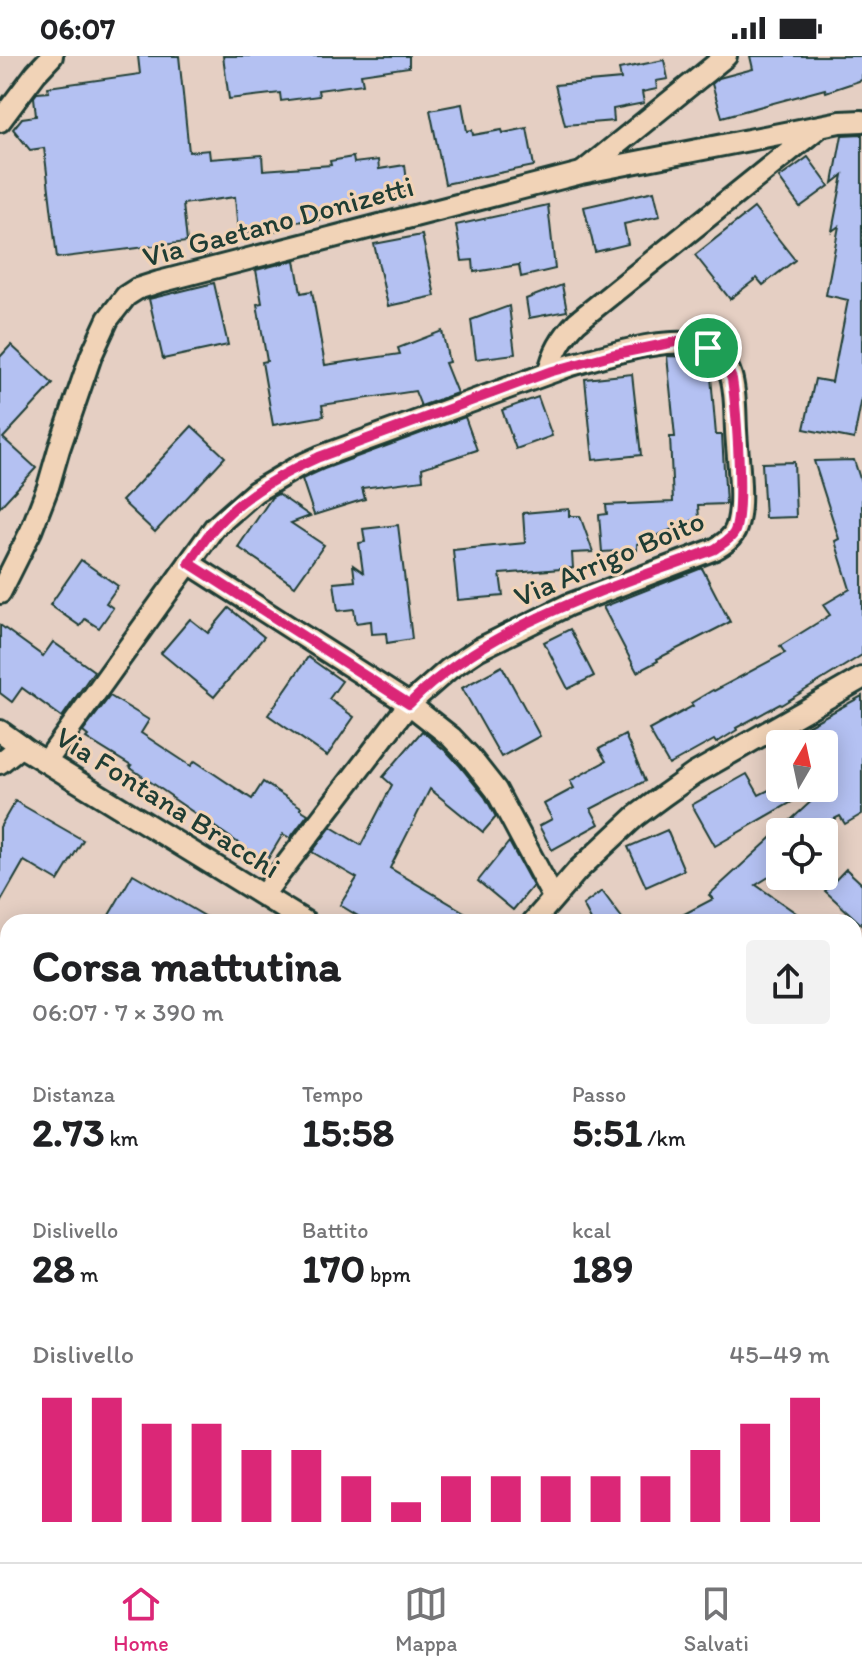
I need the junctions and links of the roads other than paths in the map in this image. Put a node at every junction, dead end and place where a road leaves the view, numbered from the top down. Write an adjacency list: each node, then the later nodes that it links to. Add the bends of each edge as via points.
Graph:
1 (52, 56): 3 (street)
2 (726, 56): 6 (street, Via Gaetano Donizetti)
3 (0, 121)
4 (862, 121): 5 (street)
5 (820, 126): 6 (street); 7 (street, via 570,329)
6 (581, 173): 9 (street, Via Gaetano Donizetti, via 159,282 126,296 91,356 39,510)
7 (549, 372): 8 (street, Via Arrigo Boito, via 284,473 214,528); 11 (street, Via Arrigo Boito, via 675,342 701,345 721,358 733,388 736,530 715,549 568,605 495,640 449,669)
8 (189, 563): 11 (street); 14 (street, Via Arrigo Boito)
9 (0, 593)
10 (862, 678): 17 (street, via 694,774 605,844)
11 (409, 704): 16 (street, Via Arrigo Boito); 17 (street, via 451,737 484,774)
12 (0, 731): 13 (street, Via Fontana Bracchi)
13 (21, 746): 14 (street, Via Fontana Bracchi); 15 (street)
14 (46, 762): 16 (street, Via Fontana Bracchi)
15 (0, 763)
16 (263, 895): 18 (street, Via Fontana Bracchi)
17 (553, 897): 19 (street)
18 (293, 914)
19 (539, 914)

